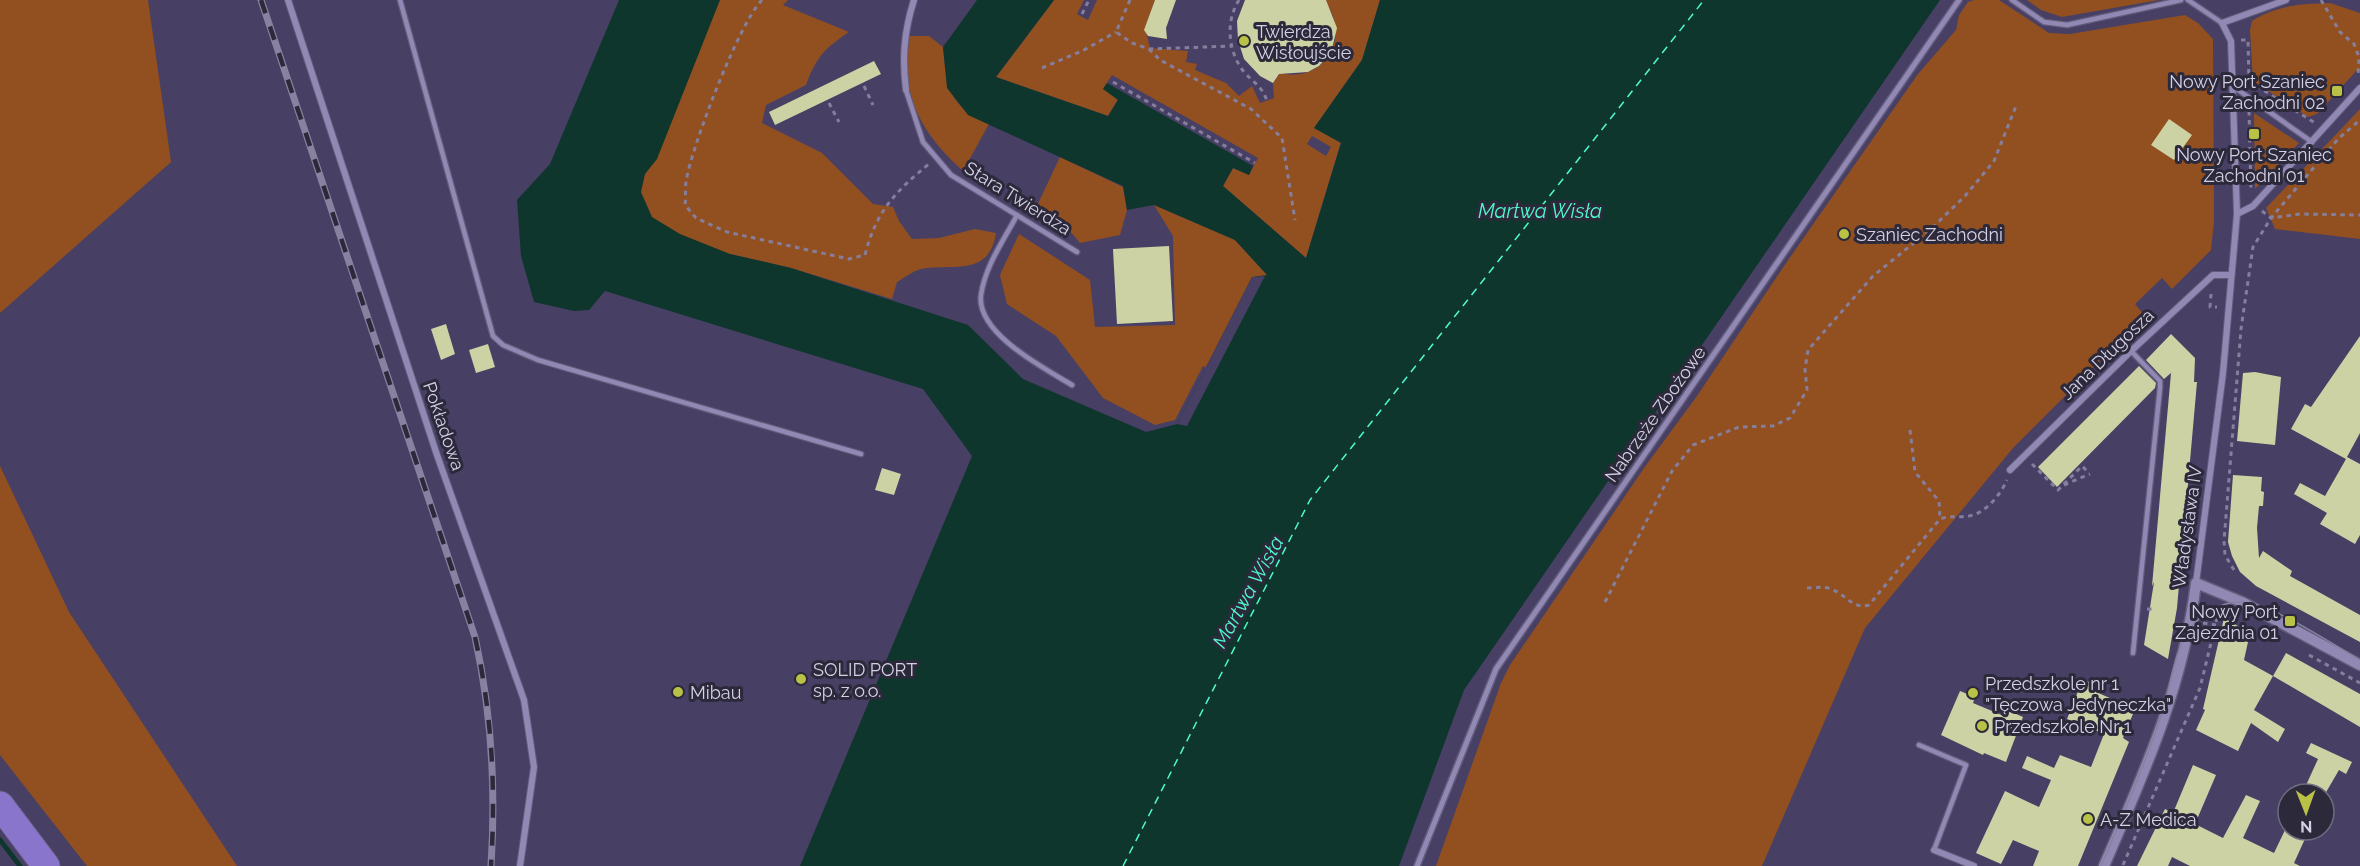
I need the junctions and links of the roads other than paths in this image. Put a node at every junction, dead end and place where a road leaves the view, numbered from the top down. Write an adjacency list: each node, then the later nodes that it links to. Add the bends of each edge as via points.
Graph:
1 (288, 0): 29 (street, Pokładowa, via 437,455 524,700 534,767)
2 (400, 0): 20 (lane, via 493,336 503,345 538,360)
3 (914, 0): 12 (street, Stara Twierdza, via 905,26)
4 (1959, 0): 30 (street, Nabrzeże Zbożowe, via 1496,669)
5 (2012, 0): 6 (lane, via 2054,25)
6 (2181, 0)
7 (2188, 0): 9 (lane)
8 (2286, 0): 9 (street)
9 (2222, 23): 10 (street, Władysława IV, via 2231,40)
10 (2234, 87): 13 (lane); 14 (street, Władysława IV)
11 (2360, 88): 13 (street)
12 (906, 90): 15 (lane, Stara Twierdza, via 923,142 935,159 951,175)
13 (2312, 142): 14 (street, via 2253,206)
14 (2237, 213): 17 (street, Władysława IV)
15 (1017, 215): 16 (lane, Stara Twierdza); 19 (lane, via 988,269 981,297 990,325 1027,358)
16 (1077, 252)
17 (2231, 275): 18 (street, Jana Długosza, via 2212,275); 22 (street, Władysława IV, via 2223,373)
18 (2131, 351): 21 (street, Jana Długosza); 23 (lane, via 2160,381)
19 (1072, 385)
20 (861, 454)
21 (2010, 470)
22 (2196, 583): 24 (street, via 2242,602); 32 (street, Władysława IV, via 2190,628 2169,710)
23 (2133, 653)
24 (2360, 665)
25 (1919, 745): 27 (lane, via 1966,765)
26 (0, 805): 28 (highway)
27 (1934, 850): 31 (street)
28 (45, 866)
29 (520, 866)
30 (1417, 866)
31 (1974, 866)
32 (2104, 866)

